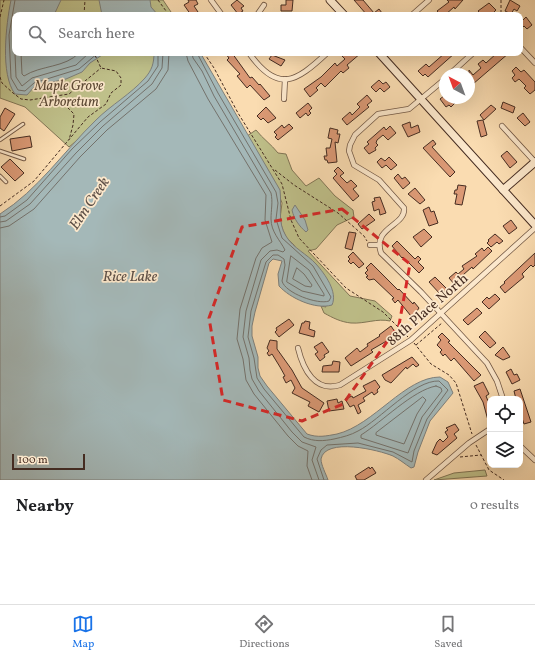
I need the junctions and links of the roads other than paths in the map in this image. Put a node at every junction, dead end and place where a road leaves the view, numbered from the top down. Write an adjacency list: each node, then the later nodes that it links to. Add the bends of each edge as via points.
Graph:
1 (211, 0): 5 (street)
2 (330, 0): 7 (street)
3 (429, 0): 8 (street)
4 (264, 5): 6 (street)
5 (220, 12)
6 (259, 12)
7 (341, 12)
8 (415, 12)
9 (523, 50): 14 (street)
10 (252, 56): 16 (street, via 273,77)
11 (324, 56): 16 (street, via 304,74)
12 (382, 56): 19 (street)
13 (470, 56): 15 (street)
14 (535, 63)
15 (457, 68)
16 (285, 79): 18 (street)
17 (439, 84): 19 (street)
18 (284, 99)
19 (421, 100): 28 (street); 31 (street, via 403,112 378,114 355,135 350,145 349,151 354,165 379,180 402,205 405,212 384,233)
20 (23, 124): 22 (lane)
21 (502, 126): 25 (street)
22 (0, 140)
23 (0, 151): 24 (lane)
24 (24, 159)
25 (535, 162): 28 (street)
26 (0, 176): 27 (lane)
27 (6, 182)
28 (503, 190): 29 (street)
29 (535, 226): 32 (street, 88th Place North)
30 (370, 245): 31 (street)
31 (379, 245): 32 (street, via 384,257)
32 (442, 314): 33 (street, 88th Place North, via 399,350 334,387 322,386 313,379 301,360); 34 (street, via 490,368)
33 (298, 348)
34 (502, 396)
35 (487, 431): 38 (street)
36 (523, 449): 37 (street)
37 (535, 460)
38 (426, 480)

